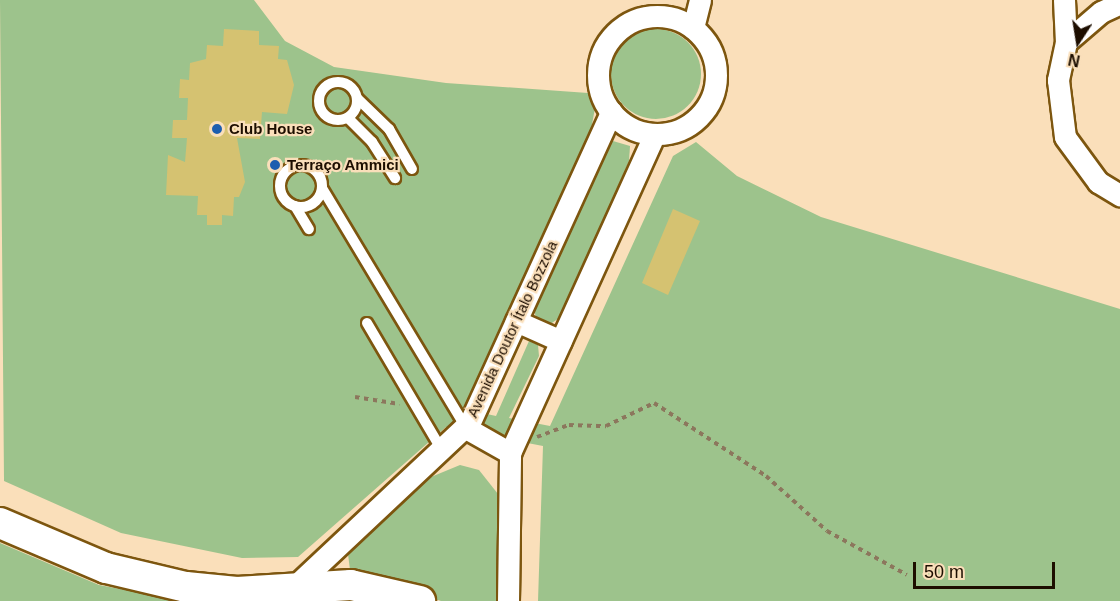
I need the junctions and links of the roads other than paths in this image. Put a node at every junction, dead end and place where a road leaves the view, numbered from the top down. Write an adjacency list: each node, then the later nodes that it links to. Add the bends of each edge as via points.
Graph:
1 (700, 0): 5 (street)
2 (1064, 0): 6 (street)
3 (1120, 3): 6 (street, via 1101,12)
4 (655, 8): 5 (street); 8 (street, via 614,33 603,51 600,93)
5 (693, 28): 10 (street, via 716,64 709,105 676,131)
6 (1066, 42): 14 (street, via 1058,80 1065,137 1098,182)
7 (357, 98): 9 (lane); 9 (lane, via 342,82 322,92 326,115); 11 (lane, via 389,129)
8 (611, 112): 10 (street, via 623,123); 17 (street, Avenida Doutor Ítalo Bozzola)
9 (348, 118): 12 (lane, via 372,142)
10 (655, 134): 19 (street)
11 (412, 169)
12 (395, 178)
13 (322, 188): 15 (lane, via 309,205); 15 (lane, via 312,168 291,168 281,190); 20 (lane)
14 (1120, 195)
15 (295, 206): 16 (lane)
16 (309, 230)
17 (516, 321): 19 (street); 20 (street, Avenida Doutor Ítalo Bozzola)
18 (367, 323): 21 (lane)
19 (561, 341): 22 (street)
20 (466, 428): 21 (street, Avenida Doutor Ítalo Bozzola); 22 (street)
21 (443, 452): 24 (street, Avenida Doutor Ítalo Bozzola)
22 (510, 453): 26 (street)
23 (0, 523): 24 (main road, via 78,558 139,578 237,592)
24 (291, 590): 25 (main road, via 351,585)
25 (420, 601)
26 (508, 601)

